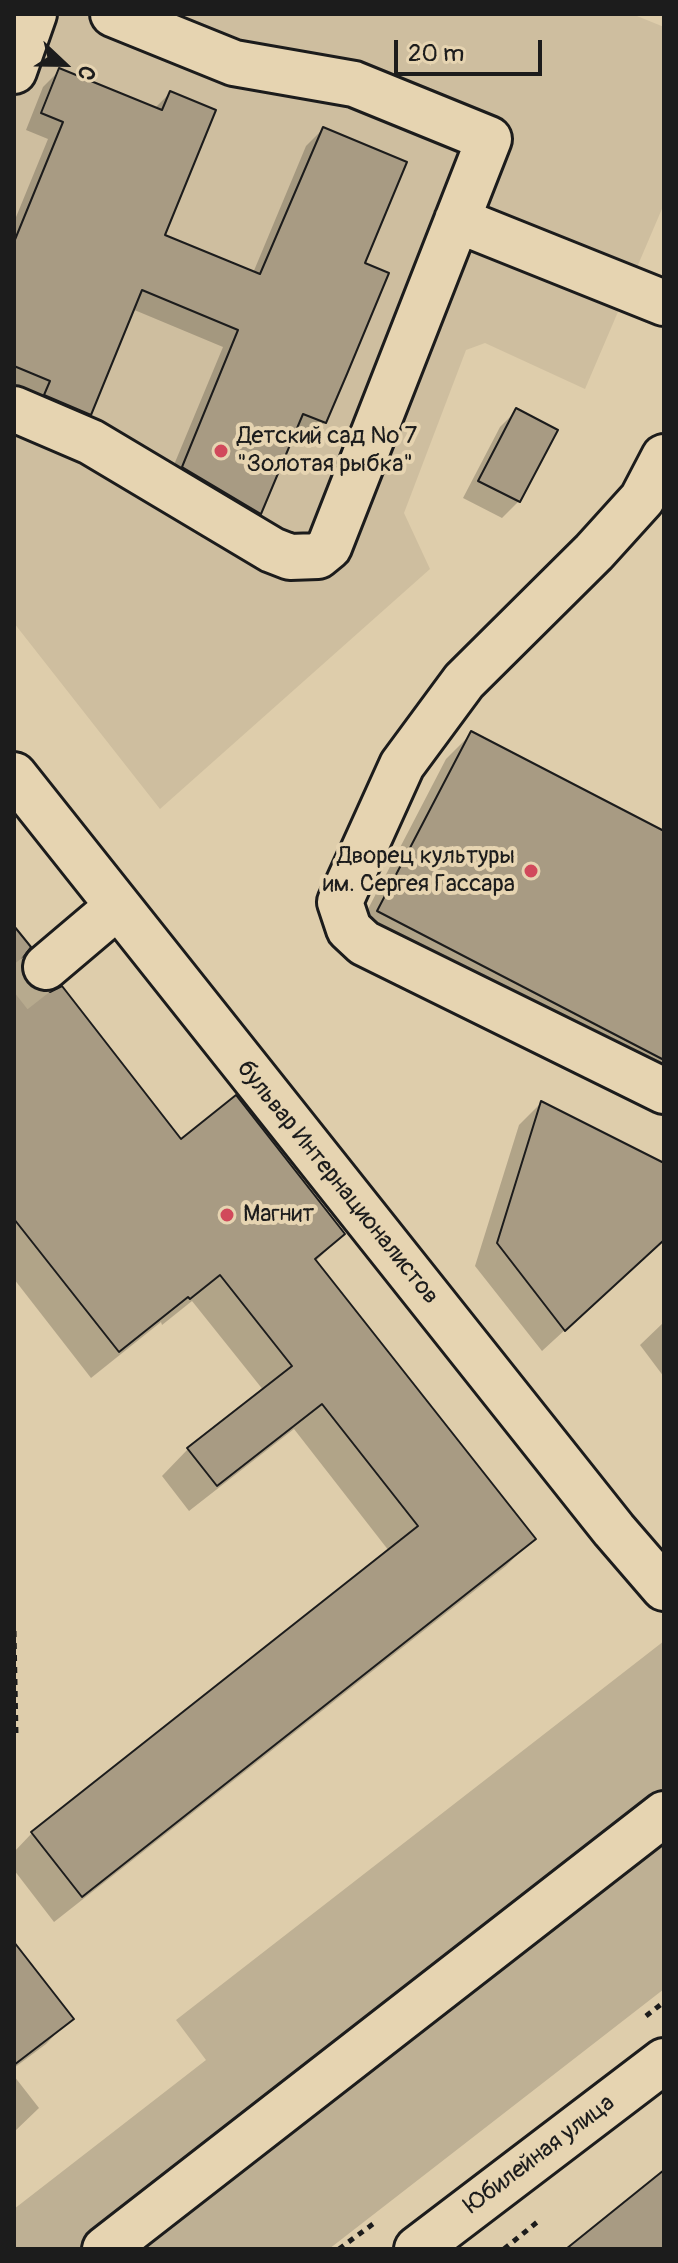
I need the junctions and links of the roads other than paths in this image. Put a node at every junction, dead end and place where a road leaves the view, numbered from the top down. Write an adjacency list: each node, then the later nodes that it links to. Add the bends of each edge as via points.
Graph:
1 (34, 14): 3 (street)
2 (113, 14): 4 (street, via 234,63 354,84 489,139)
3 (14, 71)
4 (457, 220): 5 (street); 6 (street, via 329,547 318,556 290,557 272,550 91,442)
5 (664, 303)
6 (14, 409)
7 (664, 457): 11 (street, via 642,499 464,681 402,765 340,902 349,929 364,943)
8 (14, 775): 9 (street, бульвар Интернационалистов)
9 (118, 906): 10 (street); 12 (street, бульвар Интернационалистов)
10 (46, 967)
11 (664, 1091)
12 (664, 1588)
13 (664, 1814): 15 (street)
14 (664, 2061): 16 (street, Юбилейная улица)
15 (105, 2249)
16 (417, 2249)

